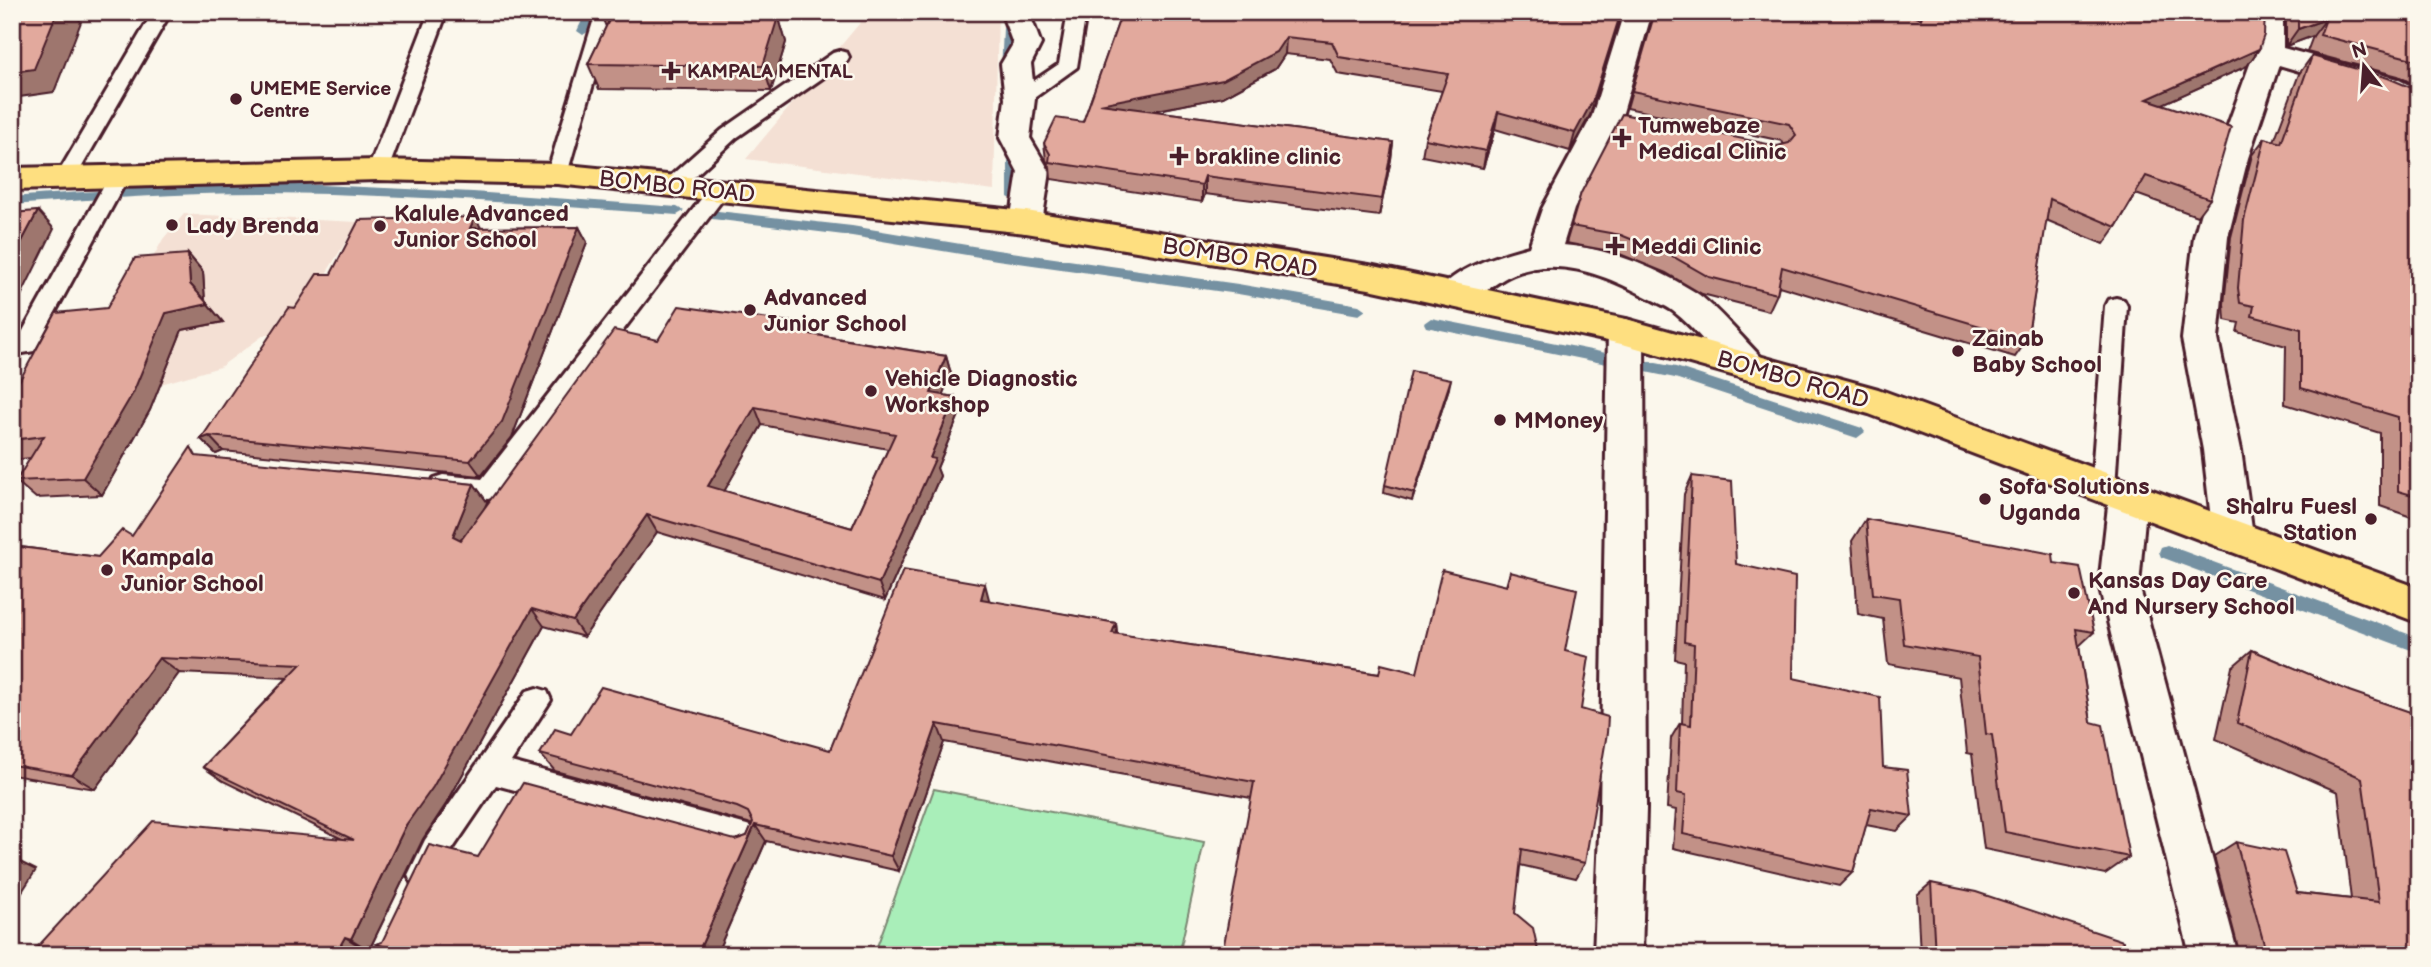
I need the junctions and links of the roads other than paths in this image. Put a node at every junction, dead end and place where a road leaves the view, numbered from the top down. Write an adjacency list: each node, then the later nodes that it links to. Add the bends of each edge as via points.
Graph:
1 (162, 12): 15 (lane)
2 (438, 12): 12 (lane)
3 (605, 12): 13 (lane)
4 (1016, 12): 10 (street, via 1027,44 1016,64)
5 (1077, 12): 10 (lane, via 1068,67)
6 (1638, 12): 20 (street, via 1620,119 1558,209)
7 (2269, 12): 8 (street)
8 (2269, 53): 11 (street, via 2386,86); 28 (street, via 2232,158 2211,237 2200,340)
9 (840, 57): 17 (lane, via 729,134)
10 (1020, 99): 19 (street, via 1016,138 1034,173)
11 (2419, 102)
12 (378, 170): 13 (main road, BOMBO ROAD); 14 (main road, BOMBO ROAD)
13 (557, 174): 17 (main road, BOMBO ROAD)
14 (119, 176): 15 (main road, BOMBO ROAD); 24 (lane, via 26,345)
15 (66, 177): 16 (main road, BOMBO ROAD)
16 (12, 179)
17 (673, 185): 18 (main road, BOMBO ROAD)
18 (719, 190): 19 (main road, BOMBO ROAD); 26 (lane, via 488,489)
19 (1026, 222): 21 (main road, BOMBO ROAD)
20 (1543, 255): 21 (street, via 1497,268); 25 (street, via 1589,258 1685,302)
21 (1453, 295): 23 (main road, BOMBO ROAD)
22 (2116, 306): 27 (lane)
23 (1626, 332): 25 (main road, BOMBO ROAD); 34 (street)
24 (12, 347)
25 (1749, 367): 27 (main road, BOMBO ROAD, via 1878,403)
26 (418, 483)
27 (2115, 492): 28 (main road, BOMBO ROAD); 35 (street, via 2119,585)
28 (2233, 536): 29 (main road, BOMBO ROAD)
29 (2419, 606)
30 (537, 700): 31 (lane)
31 (490, 770): 32 (lane); 33 (lane, via 435,850)
32 (747, 839)
33 (411, 899)
34 (1618, 955)
35 (2214, 955)

